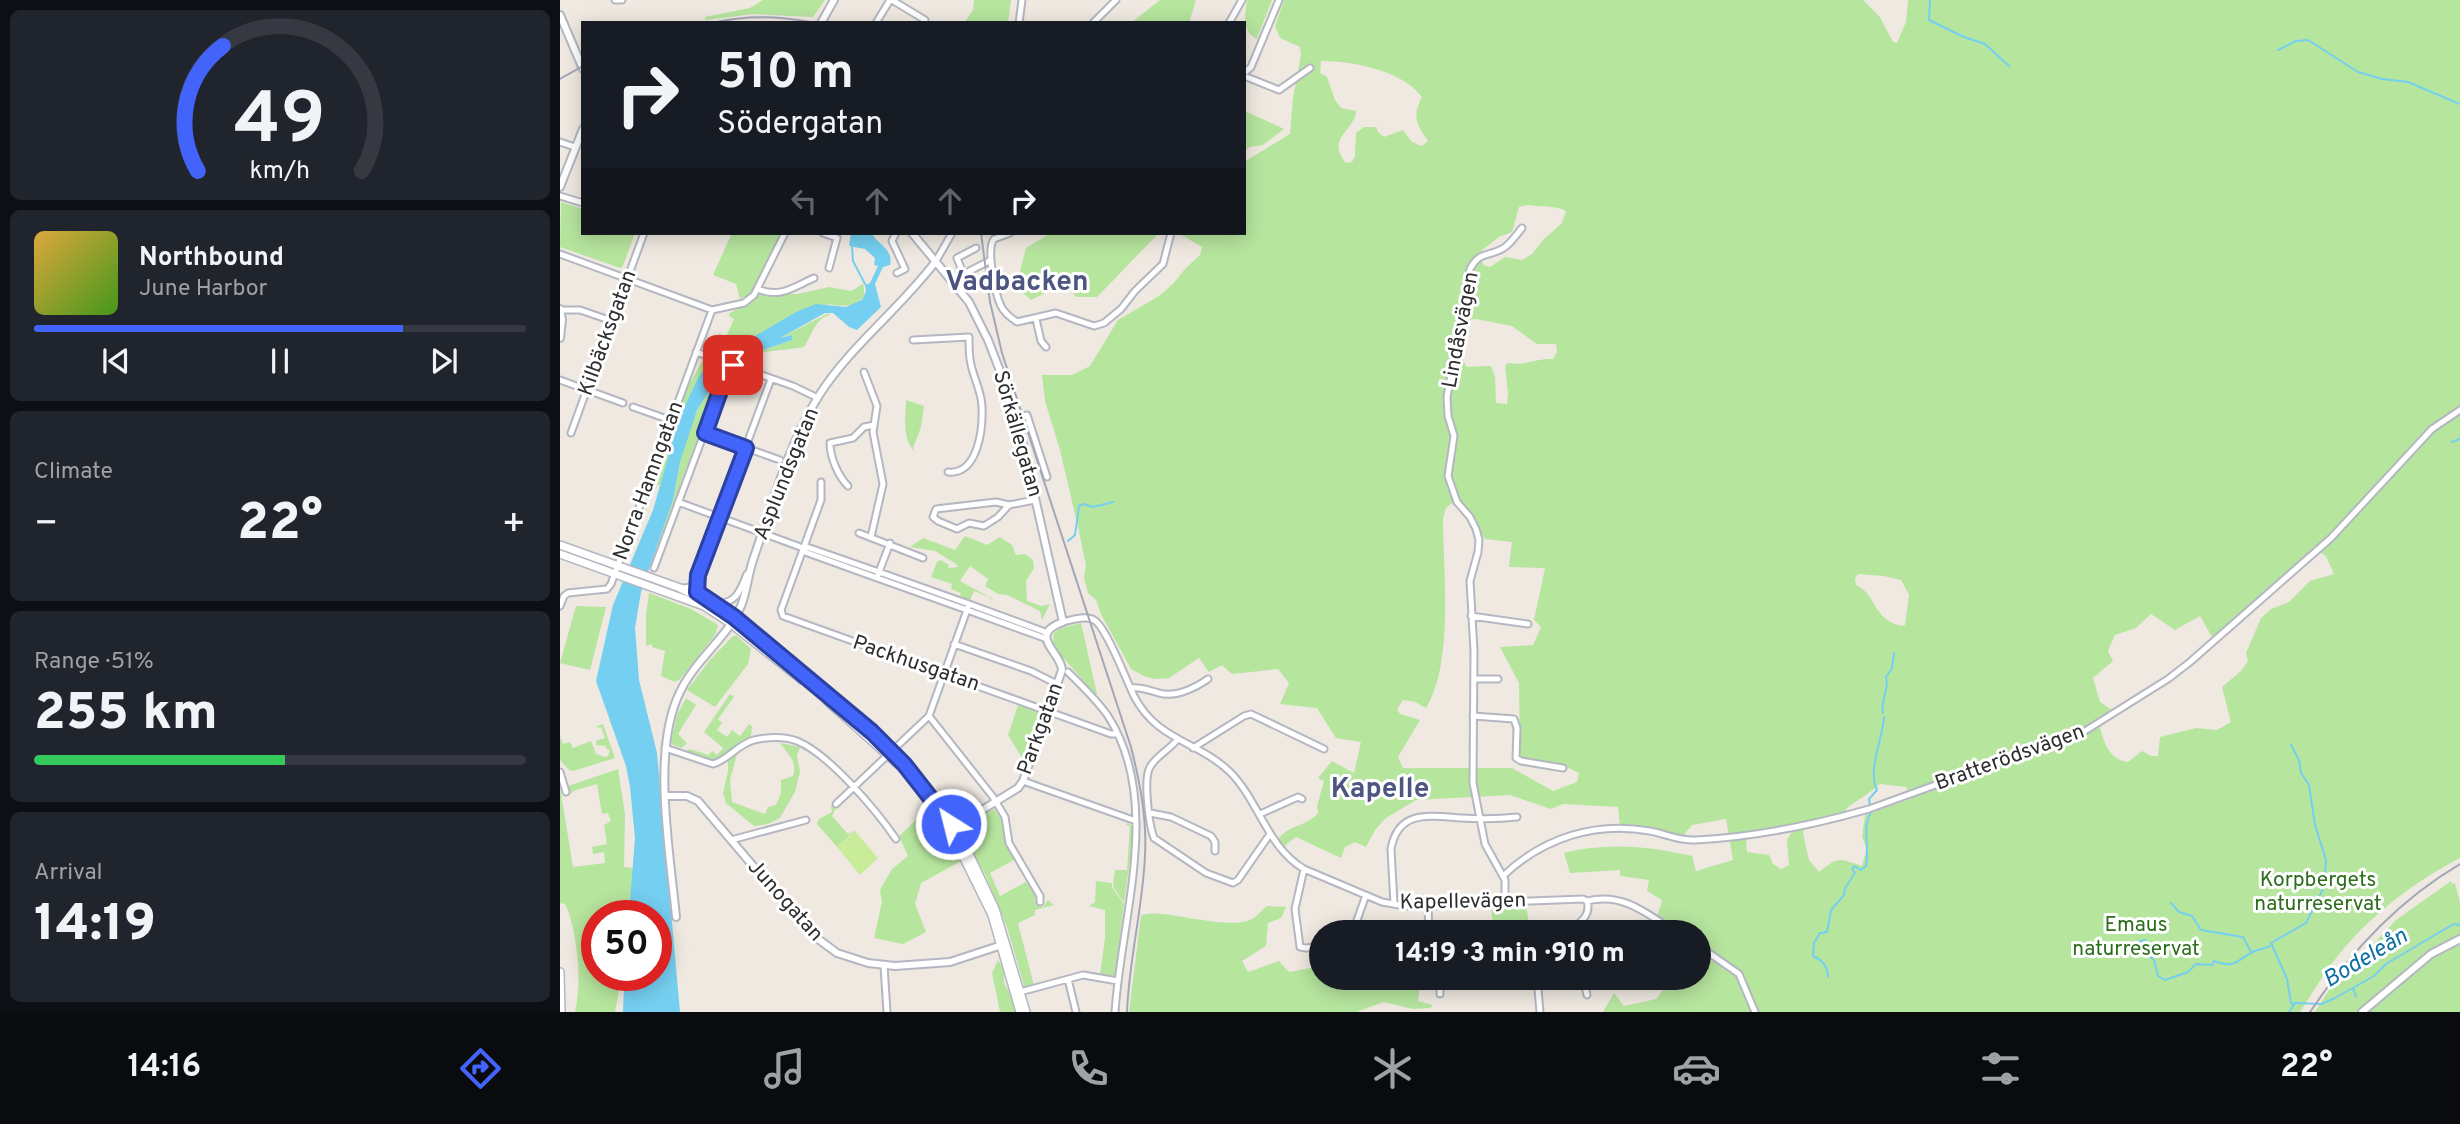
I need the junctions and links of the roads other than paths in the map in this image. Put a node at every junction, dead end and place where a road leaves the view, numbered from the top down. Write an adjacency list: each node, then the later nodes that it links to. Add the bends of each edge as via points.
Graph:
1 (615, 0): 2 (street)
2 (622, 0)
3 (834, 0): 11 (street)
4 (891, 0): 10 (street); 12 (street)
5 (1022, 0): 13 (street)
6 (1242, 0): 15 (street)
7 (1279, 0): 18 (street)
8 (1112, 1): 14 (street)
9 (560, 15): 16 (street)
10 (925, 20)
11 (822, 21)
12 (877, 21)
13 (1019, 21)
14 (1095, 21)
15 (1230, 21)
16 (581, 64)
17 (1310, 68): 19 (street, via 1279,90)
18 (1246, 72)
19 (1246, 75)
20 (581, 134): 22 (street)
21 (560, 142): 22 (street)
22 (575, 147): 23 (street)
23 (560, 187)
24 (561, 196): 25 (street)
25 (581, 203)
26 (1522, 228): 99 (street, Lindåsvägen, via 1506,247 1482,255 1470,269 1448,386 1454,447 1448,476 1479,540 1470,581)
27 (643, 235): 43 (street, Kilbäcksgatan)
28 (784, 235): 45 (street)
29 (834, 235): 39 (street)
30 (895, 235): 40 (street, via 892,241 905,269)
31 (914, 235): 38 (street, Sörkällegatan)
32 (952, 235): 38 (street)
33 (1006, 235): 37 (street, via 992,241)
34 (1170, 235): 48 (street, via 1163,264 1104,323 1094,326 1056,313)
35 (976, 248): 41 (street, via 957,258)
36 (560, 254): 43 (street)
37 (991, 260): 41 (street); 48 (street, via 1004,311 1017,322)
38 (936, 261): 44 (street, Sörkällegatan); 61 (street, Asplundsgatan, via 840,366)
39 (830, 268)
40 (897, 273)
41 (963, 274): 44 (street)
42 (814, 278): 45 (street, via 780,293)
43 (628, 279): 47 (street); 49 (street, Kilbäcksgatan)
44 (952, 280): 50 (street, Sörkällegatan)
45 (758, 289): 47 (street, via 744,303)
46 (560, 310): 49 (street, via 580,310); 52 (street)
47 (712, 310): 55 (street, Norra Hamngatan)
48 (1036, 319): 54 (street)
49 (612, 321): 60 (street, Kilbäcksgatan)
50 (982, 327): 51 (street); 65 (street, Sörkällegatan)
51 (969, 337): 53 (street); 72 (street, via 982,407 980,435 970,463 960,471)
52 (560, 338)
53 (913, 340)
54 (1046, 346)
55 (696, 352): 56 (street); 66 (street, Norra Hamngatan)
56 (731, 364): 58 (street); 69 (street)
57 (864, 372): 67 (street, via 877,406)
58 (771, 379): 61 (street); 70 (street)
59 (560, 380): 60 (street)
60 (587, 390): 62 (street); 68 (street, Kilbäcksgatan)
61 (818, 398): 80 (street, Asplundsgatan, via 796,442)
62 (623, 403)
63 (633, 407): 66 (street)
64 (2460, 410): 142 (street, Bratterödsvägen, via 2431,429 2331,538 2190,662 2085,732 1869,809 1785,829 1700,840 1647,831 1580,832 1551,841)
65 (1016, 418): 73 (street, via 1027,415); 76 (street, Sörkällegatan)
66 (670, 420): 90 (street, Norra Hamngatan)
67 (874, 425): 75 (street, via 864,427 853,438 830,443); 82 (street, via 883,484)
68 (571, 433)
69 (705, 433): 70 (street); 77 (street)
70 (746, 448): 71 (street); 79 (street)
71 (780, 460)
72 (948, 472)
73 (1047, 477)
74 (821, 482): 85 (street, via 821,500)
75 (848, 486)
76 (1035, 500): 78 (street); 101 (street, Sörkällegatan)
77 (678, 502): 79 (street); 89 (street)
78 (1009, 505): 78 (street, via 996,502 936,509 933,516 957,529 969,523 984,526)
79 (720, 517): 80 (street); 91 (street)
80 (763, 533): 85 (street); 88 (street, Asplundsgatan)
81 (859, 533): 82 (street)
82 (871, 537): 83 (street)
83 (890, 543): 87 (street); 92 (street)
84 (560, 545): 90 (main road)
85 (803, 548): 92 (street); 106 (street, Packhusgatan, via 783,616)
86 (560, 554): 90 (main road)
87 (923, 558)
88 (753, 562): 96 (street, Asplundsgatan, via 735,600); 100 (street, Asplundsgatan)
89 (654, 568)
90 (617, 569): 93 (main road); 97 (street, via 607,589 568,593)
91 (698, 575): 94 (street, via 691,587); 95 (street)
92 (878, 575): 98 (street)
93 (647, 580): 94 (main road); 100 (main road)
94 (680, 588): 95 (main road)
95 (699, 596): 96 (main road)
96 (716, 604): 100 (main road)
97 (560, 606)
98 (968, 607): 103 (street); 104 (street)
99 (1471, 616): 102 (street); 108 (street, Lindåsvägen)
100 (732, 620): 117 (street, Asplundsgatan, via 681,688); 120 (main road)
101 (1063, 622): 103 (street); 111 (street, Kapellevägen, via 1090,619 1099,624)
102 (1528, 624)
103 (1047, 636): 110 (street, Parkgatan, via 1049,649 1063,666)
104 (954, 644): 106 (street); 110 (street)
105 (1068, 672): 115 (street, via 1102,709)
106 (943, 673): 112 (street, Packhusgatan); 113 (street)
107 (1208, 679): 111 (street, via 1168,695)
108 (1474, 679): 109 (street); 114 (street, Lindåsvägen)
109 (1498, 679)
110 (1057, 684): 112 (street, Parkgatan)
111 (1131, 688): 116 (street, Kapellevägen, via 1149,717)
112 (1047, 712): 115 (street, Packhusgatan); 123 (street, Parkgatan)
113 (929, 716): 120 (street); 128 (street)
114 (1473, 716): 121 (street, via 1514,719 1516,758); 133 (street, Lindåsvägen, via 1472,774)
115 (1117, 734): 135 (street, via 1130,776)
116 (1177, 740): 118 (street, Kapellevägen); 130 (street, via 1148,771)
117 (665, 748): 124 (street, via 710,764 748,742 785,738 809,748); 126 (street, Asplundsgatan)
118 (1193, 748): 119 (street, via 1251,714); 131 (street, Kapellevägen, via 1230,772)
119 (1324, 749)
120 (890, 753): 124 (street); 136 (main road)
121 (1563, 768)
122 (560, 772): 125 (street)
123 (1023, 781): 128 (street, Parkgatan); 135 (street)
124 (853, 788): 129 (street); 138 (street)
125 (566, 792)
126 (666, 796): 139 (street, Junogatan, via 687,796 698,802); 149 (street, Asplundsgatan)
127 (1302, 799): 131 (street)
128 (996, 802): 136 (street, Parkgatan); 145 (street, via 1006,821 1009,843)
129 (836, 804)
130 (1150, 813): 137 (street, via 1154,838 1206,873 1230,883 1238,880); 140 (street, via 1171,817 1214,839)
131 (1260, 814): 137 (street, Kapellevägen)
132 (1517, 817): 133 (street)
133 (1478, 818): 142 (street, Lindåsvägen, via 1485,844); 147 (street, via 1422,816 1402,825 1391,849)
134 (806, 820): 139 (street)
135 (1136, 821): 161 (street)
136 (952, 828): 155 (main road, via 986,888)
137 (1270, 834): 141 (street, Kapellevägen, via 1287,858)
138 (897, 839)
139 (732, 840): 158 (street, Junogatan, via 822,944 842,956)
140 (1215, 851)
141 (1304, 869): 143 (street, Kapellevägen); 156 (street, via 1295,909 1300,947)
142 (1503, 876): 146 (street, Lindåsvägen)
143 (1366, 895): 147 (street, Kapellevägen); 150 (street)
144 (1587, 901): 146 (street, Kapellevägen); 152 (street, via 1588,914); 153 (street, Kapellevägen, via 1626,902)
145 (1040, 902)
146 (1505, 903): 148 (street, Kapellevägen)
147 (1394, 904): 148 (street, Kapellevägen)
148 (1428, 906): 151 (street)
149 (676, 917)
150 (1357, 920)
151 (1429, 920)
152 (1581, 920)
153 (1656, 920)
154 (2460, 939): 176 (street, via 2431,954)
155 (1004, 944): 158 (street, Junogatan, via 950,962); 165 (main road); 170 (main road)
156 (1309, 948)
157 (1711, 954): 175 (street, via 1739,974)
158 (884, 966): 169 (street)
159 (560, 972): 168 (main road)
160 (1068, 979): 161 (street, via 1092,975); 165 (street); 172 (street)
161 (1118, 981): 173 (street)
162 (1440, 990): 166 (street)
163 (1538, 990): 174 (street)
164 (1586, 990): 167 (street)
165 (1020, 992): 171 (main road)
166 (1440, 994)
167 (1587, 995)
168 (561, 1012)
169 (887, 1012)
170 (1020, 1012)
171 (1026, 1012)
172 (1076, 1012)
173 (1115, 1012)
174 (1540, 1012)
175 (1755, 1012)
176 (2362, 1012)

